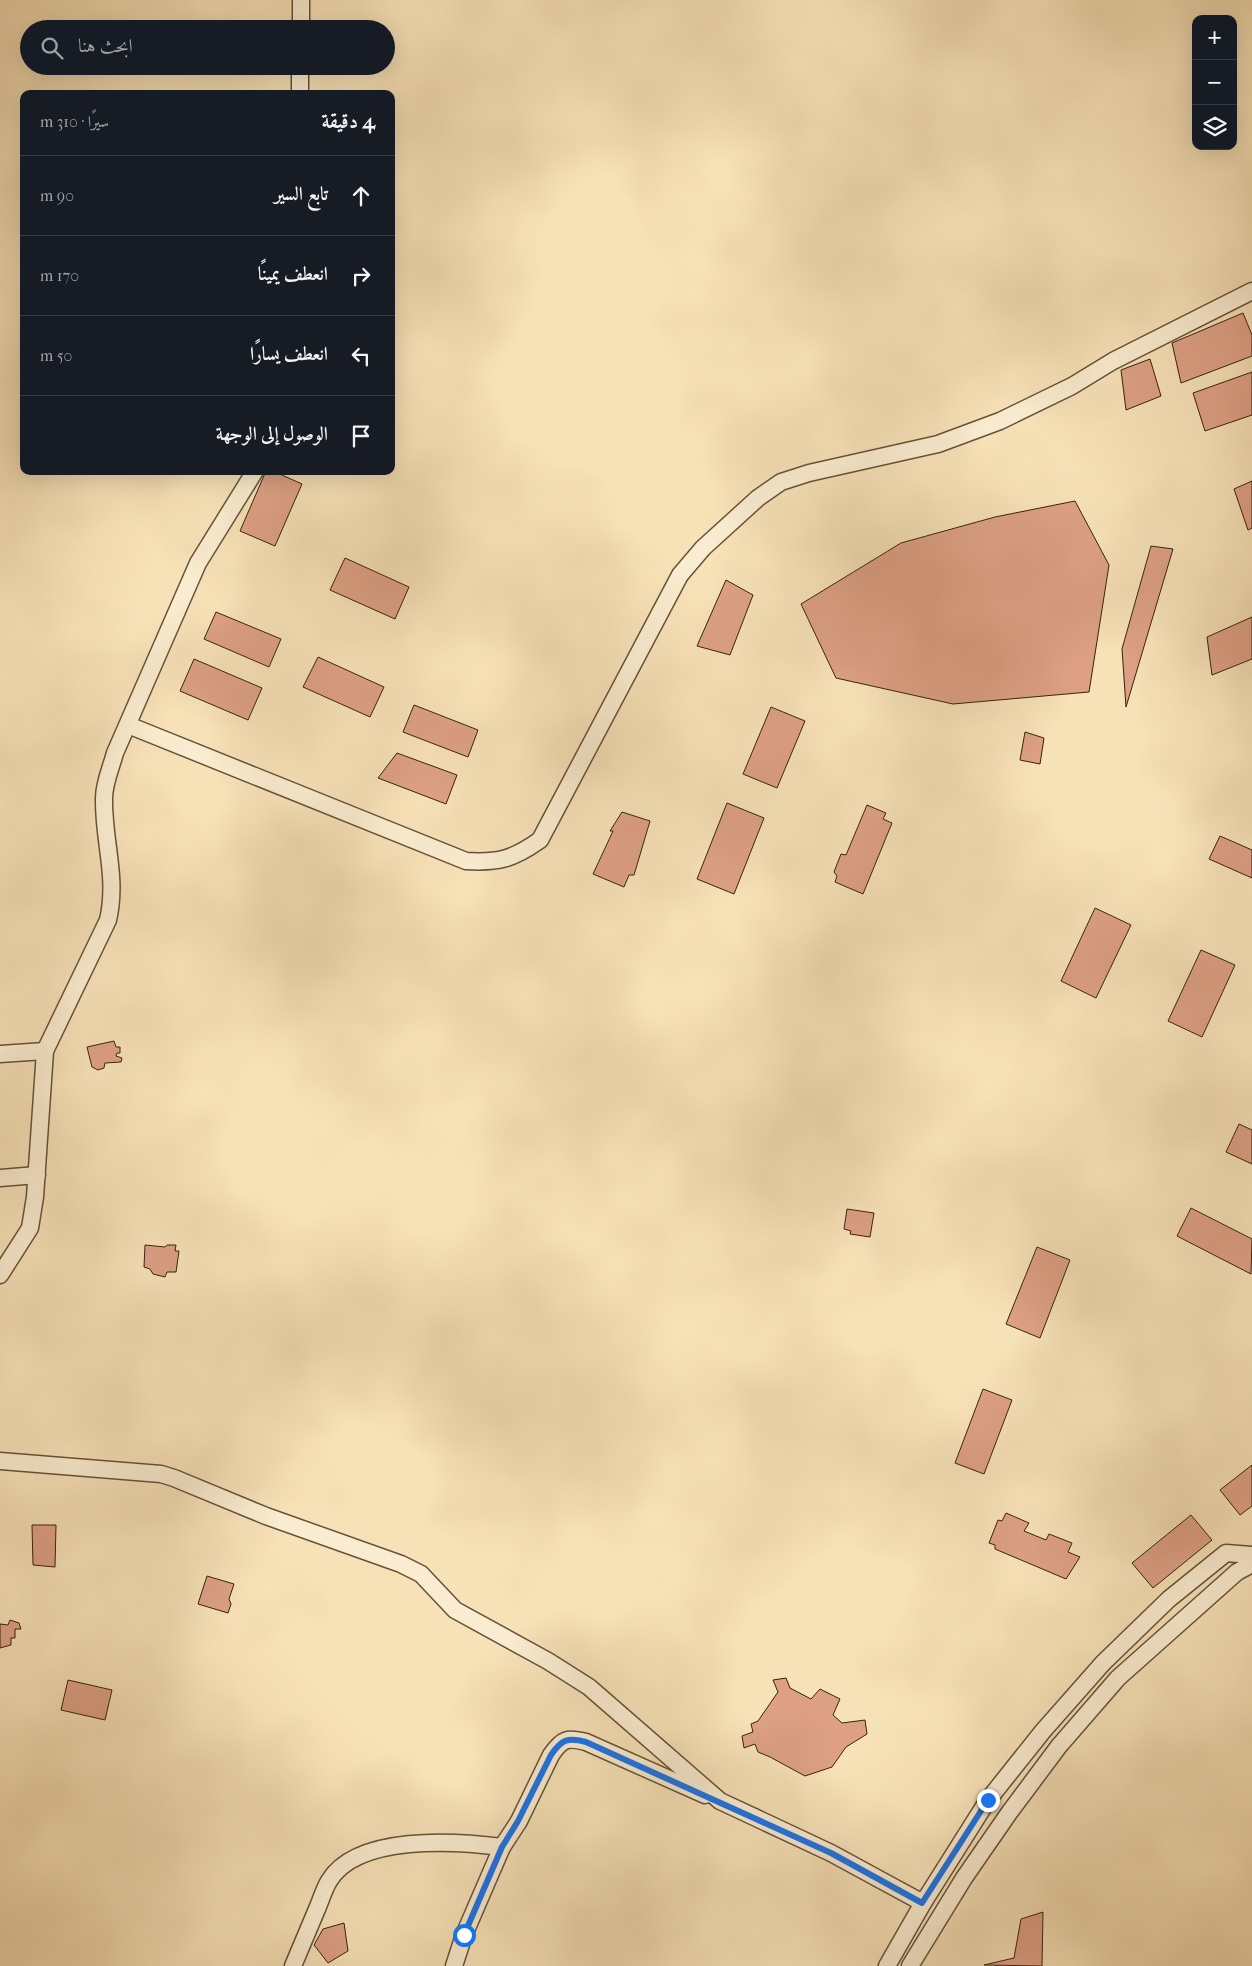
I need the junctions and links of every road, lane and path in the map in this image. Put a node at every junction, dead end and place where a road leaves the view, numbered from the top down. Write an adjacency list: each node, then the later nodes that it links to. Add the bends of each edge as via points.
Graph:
1 (301, 0): 2 (street)
2 (300, 20)
3 (300, 75): 4 (street)
4 (300, 90)
5 (1252, 291): 7 (street, via 1000,421 938,444 809,473 781,482 758,498 703,548 680,575 540,840 519,854 489,862 466,861)
6 (253, 475): 7 (street, via 198,563)
7 (128, 725): 8 (street, via 115,753 104,797 112,883 108,920)
8 (46, 1051): 9 (street); 10 (street)
9 (0, 1054)
10 (37, 1175): 11 (street); 12 (street, via 30,1228)
11 (0, 1178)
12 (0, 1275)
13 (0, 1461): 16 (street, via 161,1474 401,1564 421,1574 455,1610 589,1686)
14 (1252, 1555): 18 (street, via 1226,1553 1169,1599 1103,1663 988,1800)
15 (1252, 1564): 22 (street, via 1237,1572 1118,1678 1060,1746 964,1878)
16 (720, 1801): 17 (street, via 586,1742 575,1738 565,1740 551,1755); 18 (street, via 831,1853)
17 (502, 1847): 19 (street, via 469,1842 412,1844 364,1853 344,1865 330,1880); 20 (street)
18 (922, 1903): 21 (street)
19 (293, 1966)
20 (454, 1966)
21 (887, 1966)
22 (910, 1966)

